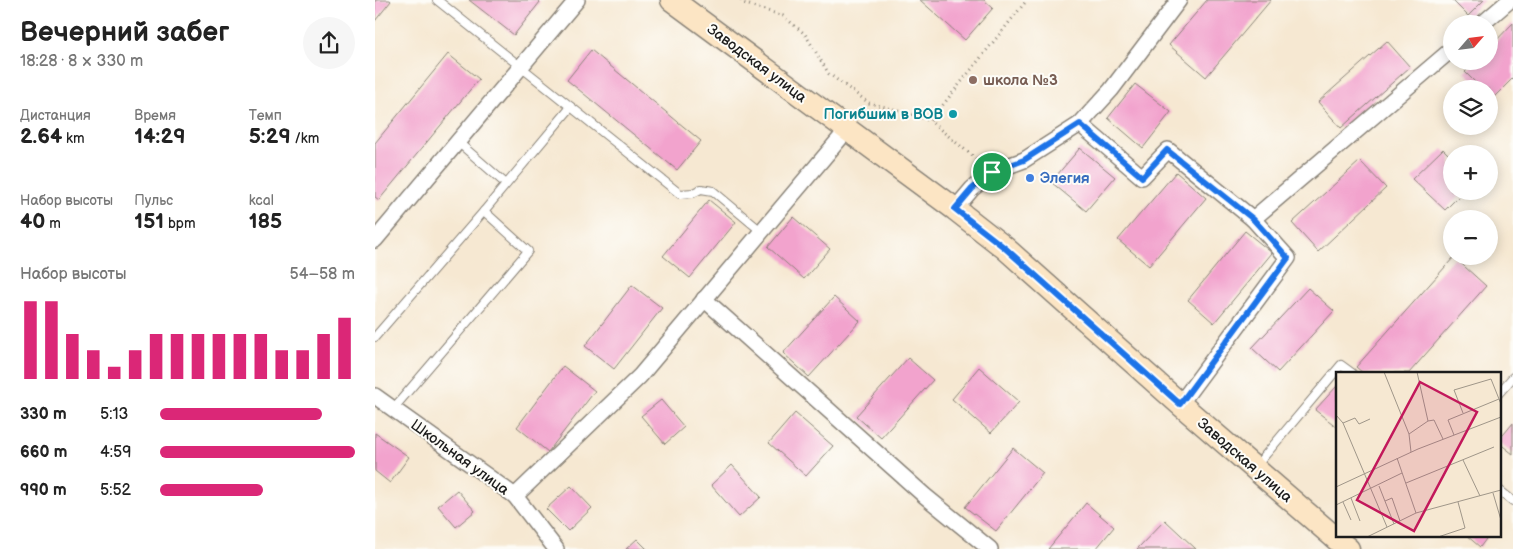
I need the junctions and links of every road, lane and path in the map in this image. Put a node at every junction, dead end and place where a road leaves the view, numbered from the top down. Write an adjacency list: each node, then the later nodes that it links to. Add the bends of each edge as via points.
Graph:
1 (437, 0): 10 (lane)
2 (577, 0): 10 (street)
3 (672, 0): 14 (main road, Заводская улица)
4 (741, 0): 12 (path, via 783,16 805,34 829,74 869,103)
5 (1027, 0): 12 (path)
6 (1179, 0): 13 (street, via 1111,90)
7 (1510, 0): 8 (street)
8 (1492, 15)
9 (1443, 57): 20 (street)
10 (521, 66): 11 (lane); 15 (street)
11 (571, 107): 17 (lane); 21 (lane, via 680,194 701,189 713,191)
12 (930, 121): 16 (path)
13 (1080, 124): 16 (street, via 1024,160); 20 (street, via 1142,177 1167,150)
14 (847, 130): 18 (main road, Заводская улица); 21 (street)
15 (458, 142): 17 (lane); 22 (street)
16 (992, 172): 18 (street)
17 (506, 184): 19 (lane)
18 (955, 209): 29 (main road, Заводская улица, via 1005,248)
19 (484, 211): 24 (lane); 30 (lane, via 528,251)
20 (1253, 219): 29 (street, via 1288,258)
21 (762, 232): 23 (street)
22 (375, 240)
23 (704, 299): 33 (street, via 640,376); 36 (street, via 925,496)
24 (375, 337)
25 (1351, 372): 31 (lane, via 1341,365)
26 (1513, 377): 27 (lane)
27 (1501, 391)
28 (375, 396): 30 (street, Школьная улица)
29 (1180, 404): 31 (main road, Заводская улица)
30 (393, 409): 33 (street, Школьная улица)
31 (1254, 468): 37 (main road, Заводская улица)
32 (1501, 492): 34 (lane)
33 (515, 496): 35 (street, Школьная улица)
34 (1513, 501)
35 (556, 549)
36 (990, 549)
37 (1348, 549)

